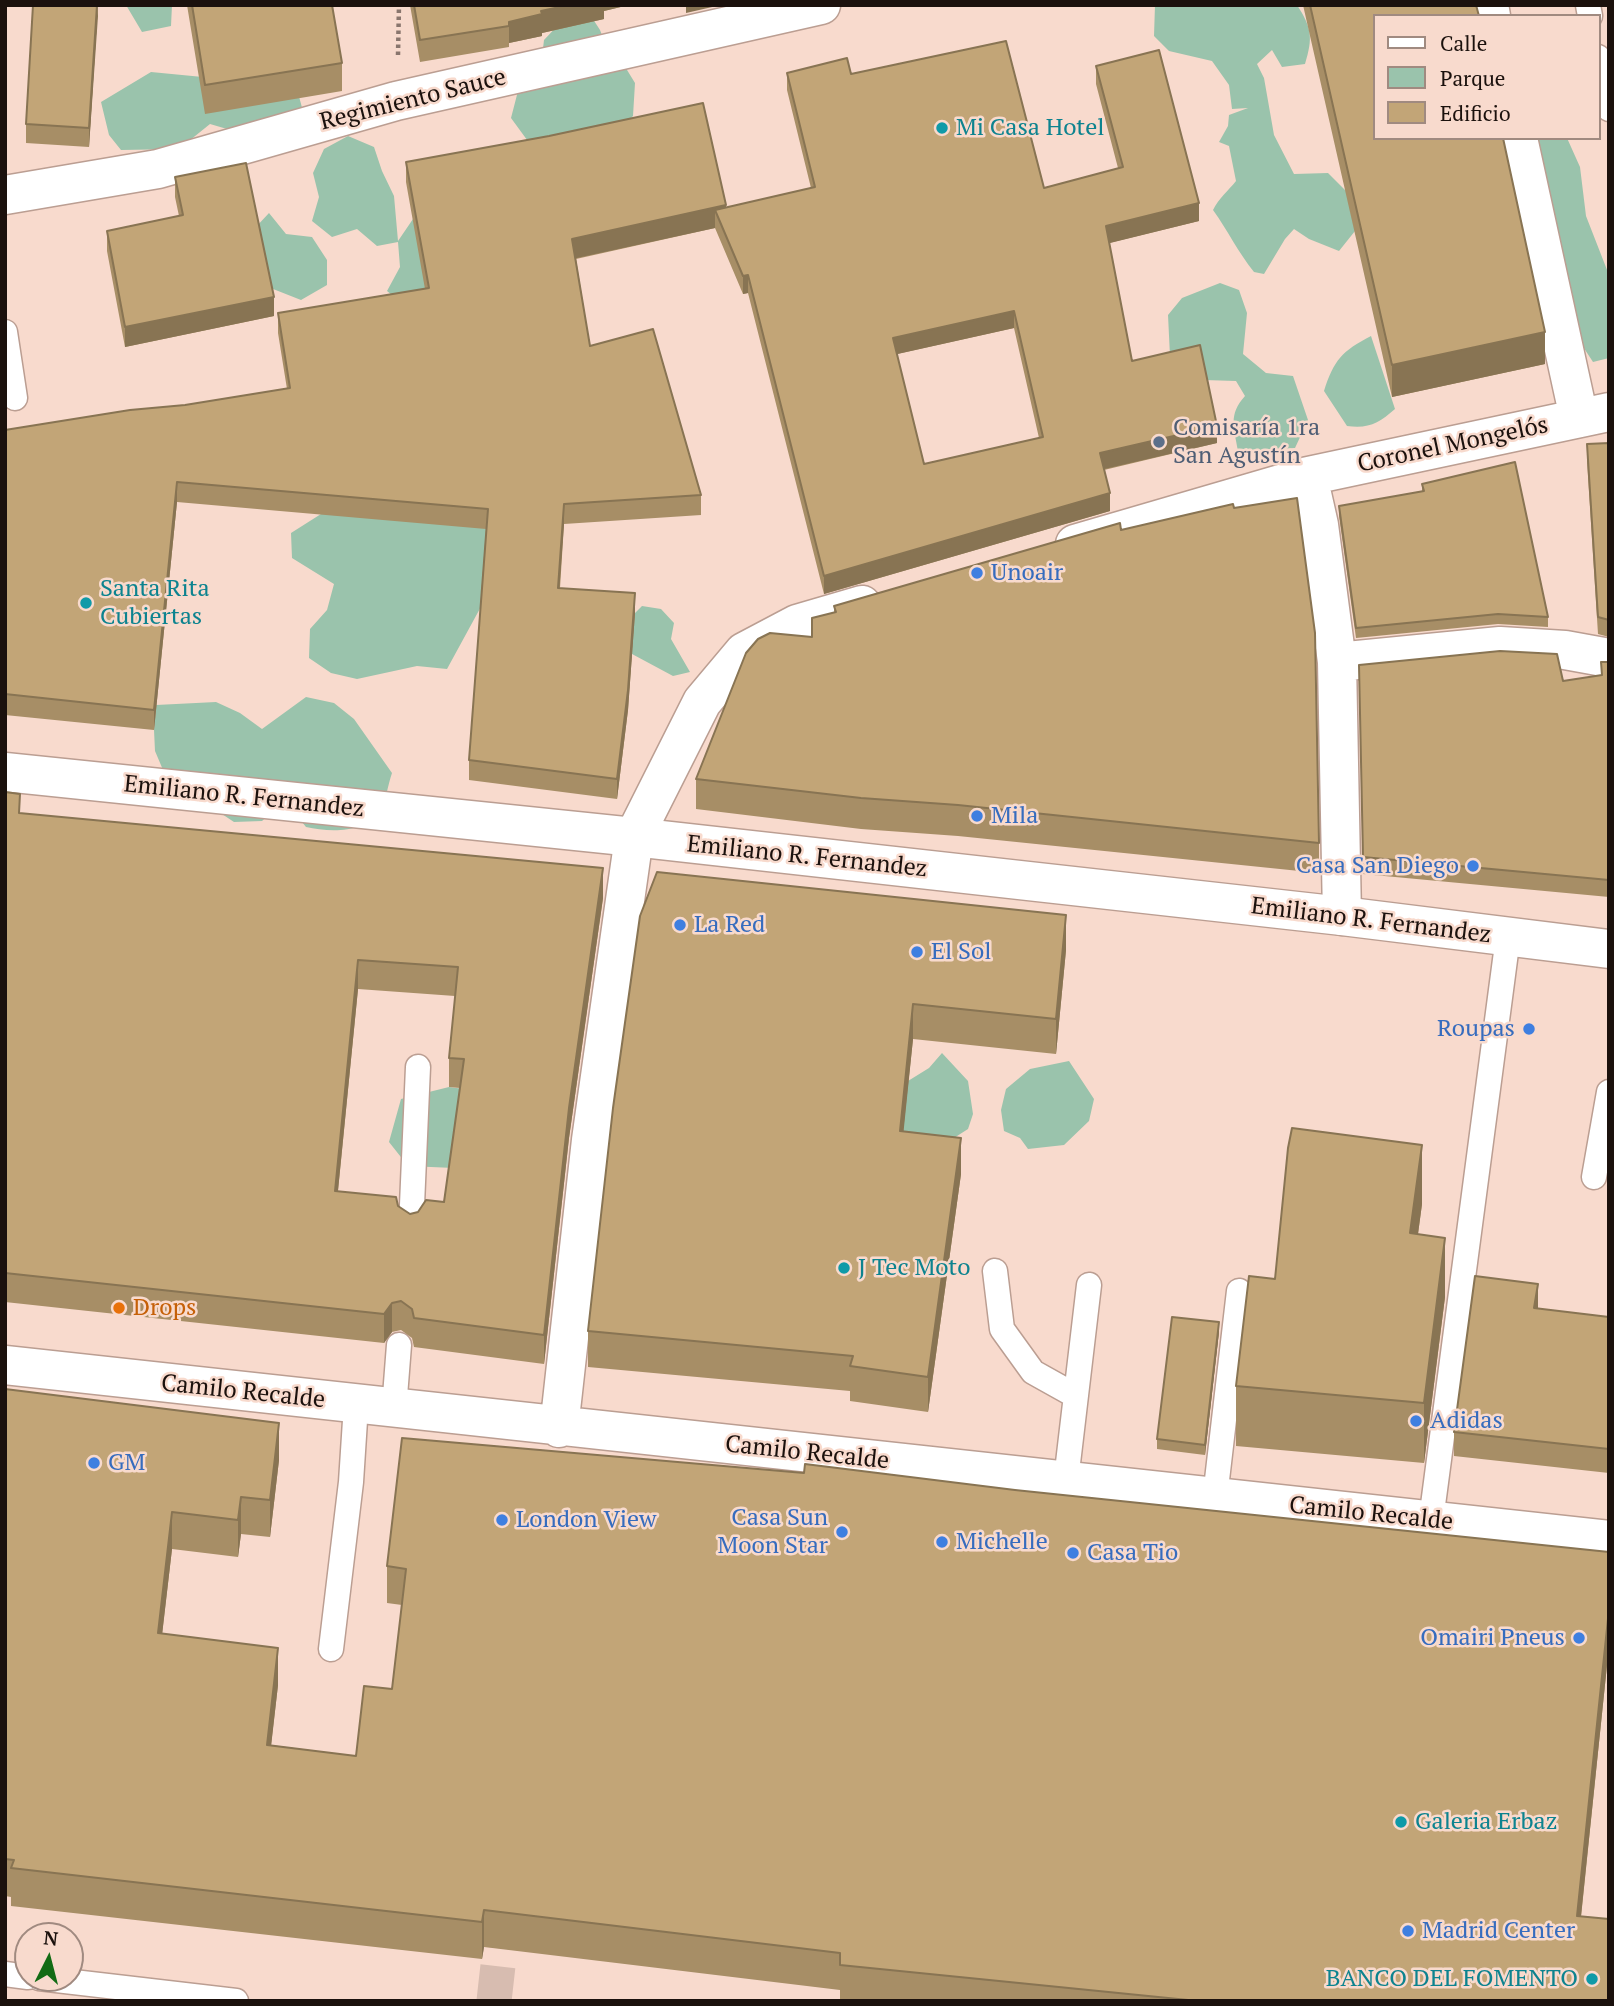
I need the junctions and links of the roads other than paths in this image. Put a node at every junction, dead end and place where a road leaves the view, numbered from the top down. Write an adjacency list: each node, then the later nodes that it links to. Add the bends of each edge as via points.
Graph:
1 (821, 5): 5 (street, Regimiento Sauce, via 396,101 158,169)
2 (1600, 66): 3 (lane)
3 (1609, 109)
4 (1519, 140): 8 (street)
5 (5, 194)
6 (5, 332): 7 (lane)
7 (15, 398)
8 (1594, 415): 9 (street, Coronel Mongelós)
9 (1308, 476): 10 (street, Coronel Mongelós); 13 (street)
10 (1046, 552)
11 (888, 598): 15 (street, via 797,624 744,652 702,702)
12 (1609, 659): 13 (street, via 1565,650 1500,646)
13 (1337, 662): 16 (street)
14 (5, 772): 15 (street, Emiliano R. Fernandez)
15 (634, 837): 16 (street, Emiliano R. Fernandez); 31 (street, via 591,1140)
16 (1342, 916): 17 (street, Emiliano R. Fernandez)
17 (1508, 937): 18 (street, Emiliano R. Fernandez); 34 (lane)
18 (1609, 949)
19 (418, 1067): 22 (lane)
20 (1609, 1092): 21 (lane)
21 (1594, 1177)
22 (411, 1228)
23 (995, 1271): 28 (lane, via 1002,1329 1033,1372)
24 (1088, 1285): 28 (lane)
25 (1239, 1291): 33 (lane)
26 (399, 1345): 30 (lane)
27 (5, 1366): 29 (street, Camilo Recalde)
28 (1076, 1396): 32 (lane)
29 (356, 1405): 30 (street, Camilo Recalde); 36 (lane)
30 (394, 1409): 31 (street, Camilo Recalde)
31 (559, 1428): 32 (street, Camilo Recalde)
32 (1066, 1480): 33 (street, Camilo Recalde)
33 (1215, 1497): 34 (street, Camilo Recalde)
34 (1431, 1520): 35 (street, Camilo Recalde)
35 (1609, 1540)
36 (331, 1649)
37 (84, 1983): 38 (lane)
38 (236, 2001)

